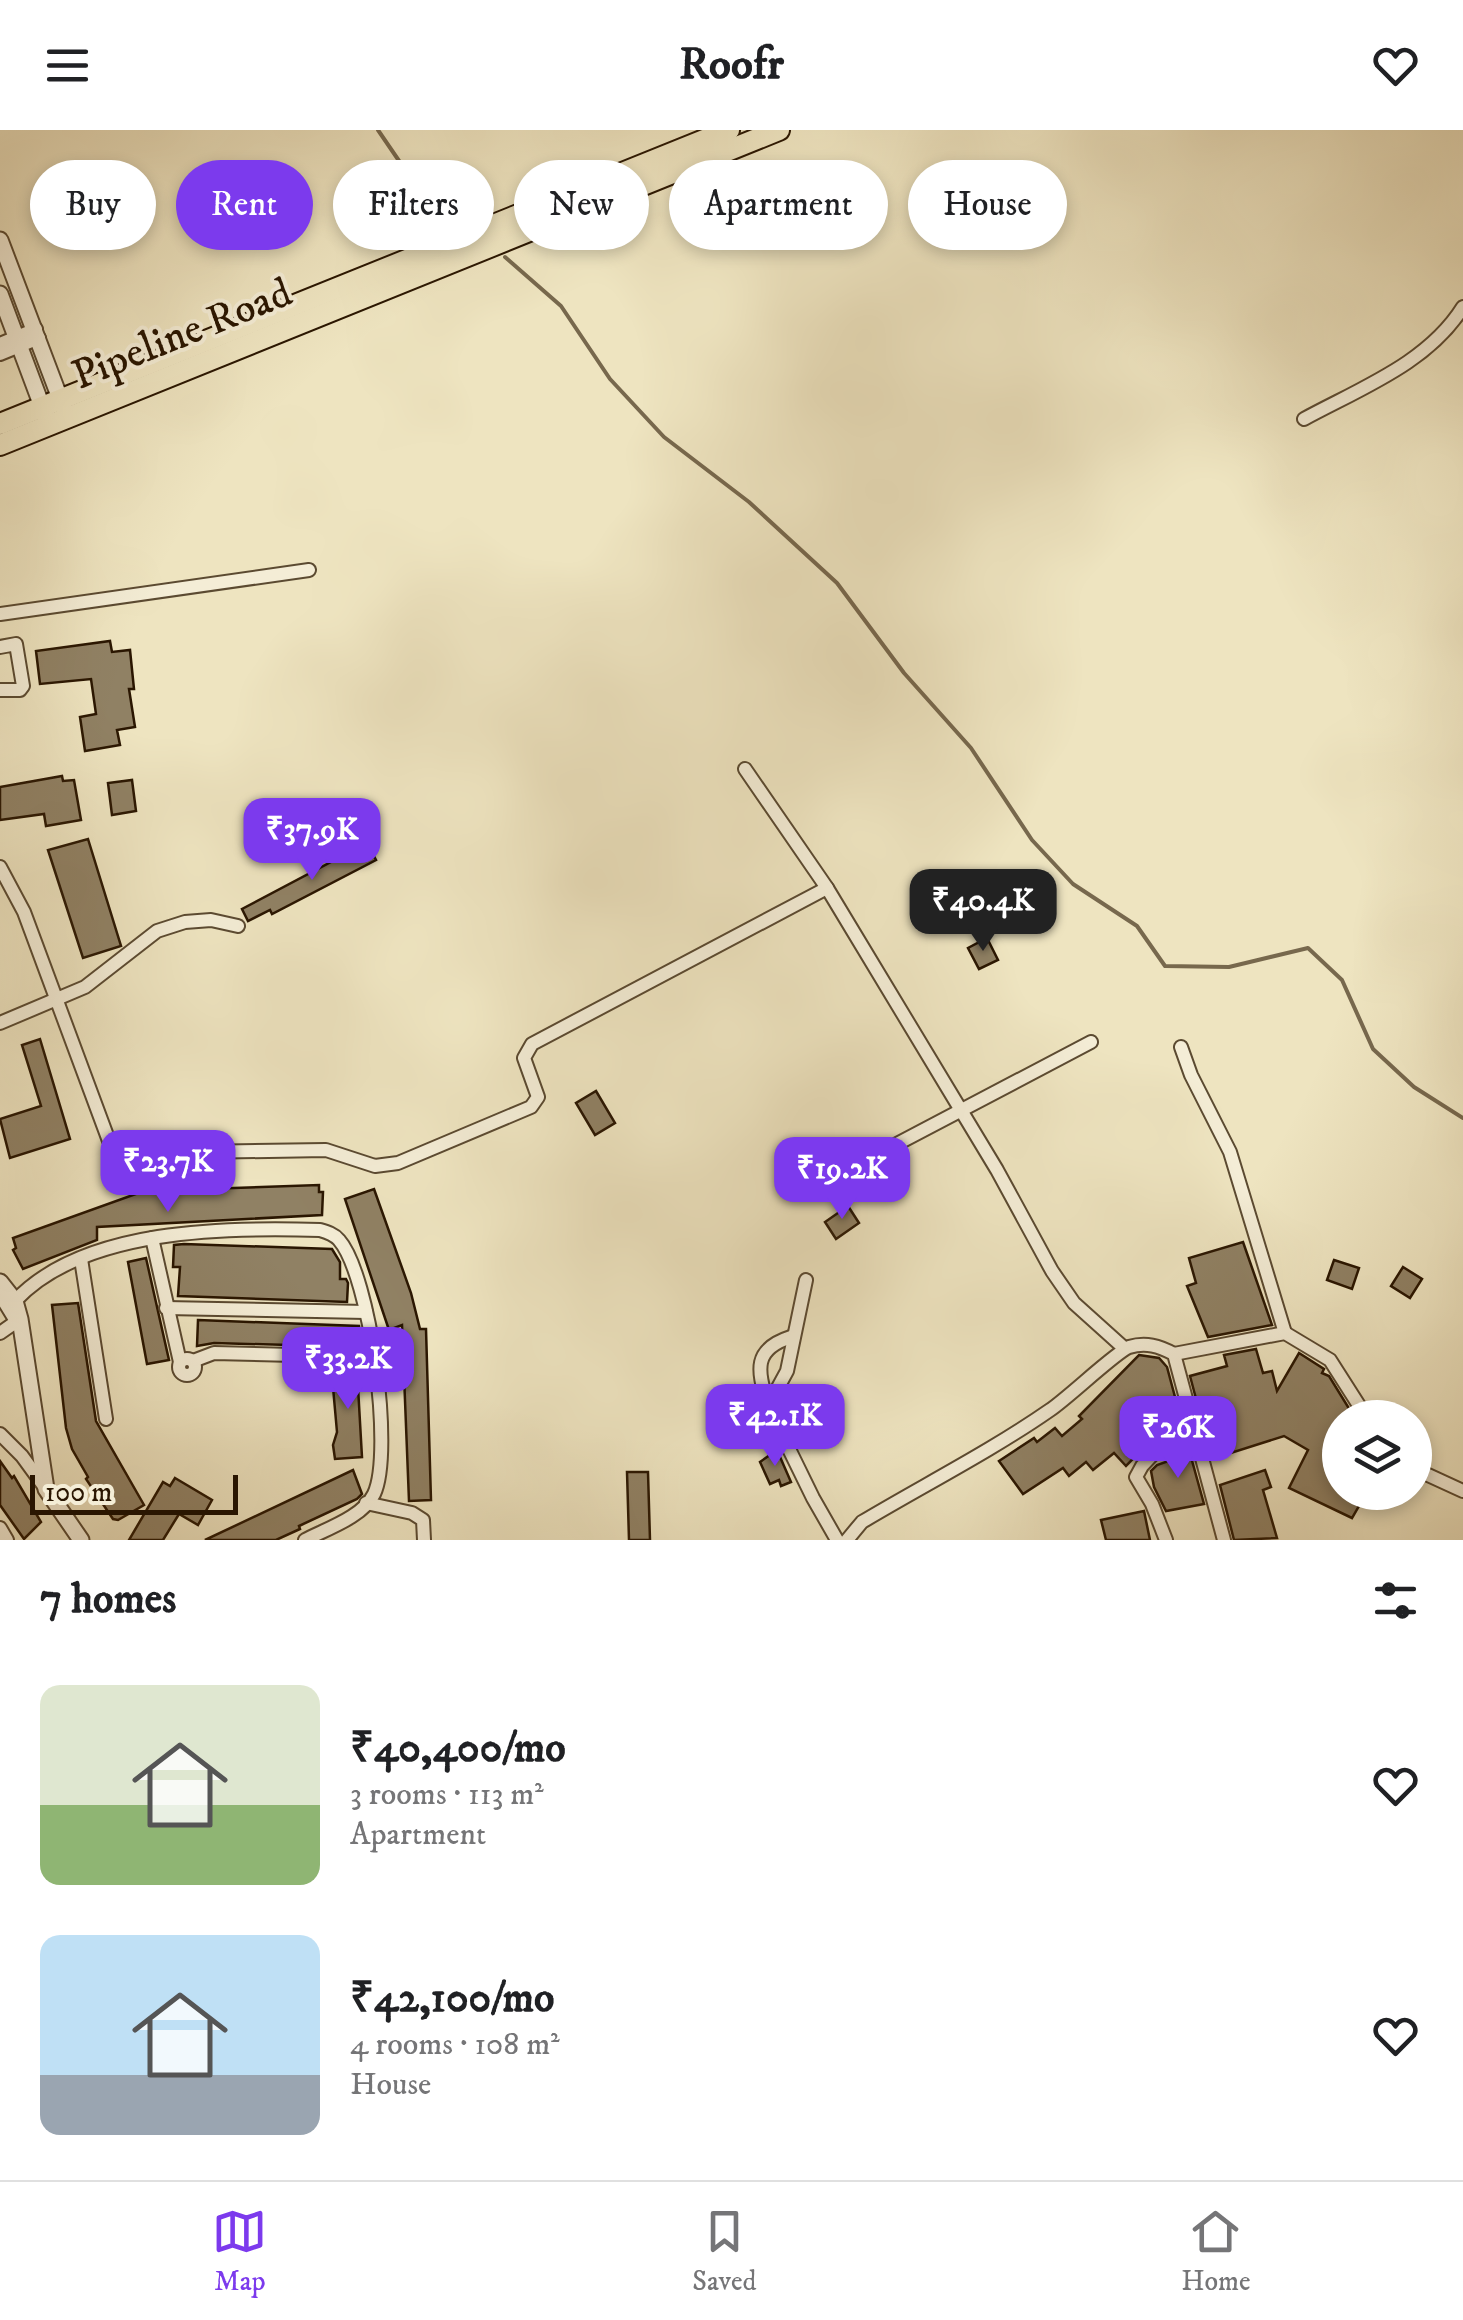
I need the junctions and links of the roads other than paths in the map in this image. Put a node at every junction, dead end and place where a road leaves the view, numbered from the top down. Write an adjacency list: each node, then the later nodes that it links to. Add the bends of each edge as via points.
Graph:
1 (729, 130): 10 (main road)
2 (780, 130): 10 (main road, Pipeline Road)
3 (0, 240): 6 (street)
4 (0, 294): 7 (street)
5 (1463, 307): 11 (street, via 1432,346 1407,364)
6 (38, 334): 7 (street); 10 (street)
7 (18, 342): 8 (street); 9 (street); 10 (street)
8 (0, 344)
9 (0, 354)
10 (55, 412): 12 (main road); 13 (main road, Pipeline Road)
11 (1304, 419)
12 (0, 424)
13 (0, 445)
14 (309, 570): 15 (street)
15 (0, 614)
16 (0, 647): 17 (street, via 16,644 23,686)
17 (0, 690)
18 (745, 770): 20 (street)
19 (0, 867): 22 (street, via 20,902)
20 (828, 888): 22 (street, via 532,1044 524,1058 538,1097 531,1107 387,1166 326,1150 120,1148 103,1130); 26 (street)
21 (238, 926): 22 (street, via 211,920 157,931 104,975)
22 (56, 1002): 23 (street)
23 (0, 1023)
24 (1091, 1042): 26 (street)
25 (1181, 1048): 37 (street, via 1230,1152)
26 (961, 1109): 27 (street); 39 (street, via 1052,1271 1074,1303)
27 (817, 1186)
28 (152, 1238): 29 (street); 33 (street); 34 (street, via 240,1228 332,1234 352,1260)
29 (82, 1258): 32 (street); 45 (street)
30 (806, 1280): 38 (street)
31 (0, 1282): 32 (street)
32 (7, 1298): 35 (street)
33 (166, 1308): 34 (street); 41 (street, via 186,1362 214,1353)
34 (366, 1312): 41 (street)
35 (18, 1320): 36 (street); 48 (street)
36 (0, 1332)
37 (1285, 1333): 40 (street); 42 (street, via 1330,1360)
38 (791, 1338): 43 (street, via 786,1371); 43 (street, via 770,1348 760,1364)
39 (1124, 1348): 40 (street, via 1143,1344); 58 (street, via 1047,1412 862,1522)
40 (1174, 1354): 44 (street)
41 (375, 1357): 50 (street, via 380,1470)
42 (1356, 1400)
43 (768, 1406): 57 (street)
44 (1190, 1415): 59 (street, via 1136,1478); 60 (street)
45 (106, 1419)
46 (0, 1434): 48 (street)
47 (1432, 1477): 49 (street)
48 (46, 1489): 54 (street)
49 (1463, 1491)
50 (366, 1504): 52 (street); 56 (street, via 412,1512 423,1520)
51 (0, 1528): 53 (street)
52 (332, 1534): 55 (street)
53 (7, 1540)
54 (81, 1540)
55 (305, 1540)
56 (424, 1540)
57 (837, 1540)
58 (847, 1540)
59 (1166, 1540)
60 (1224, 1540)

